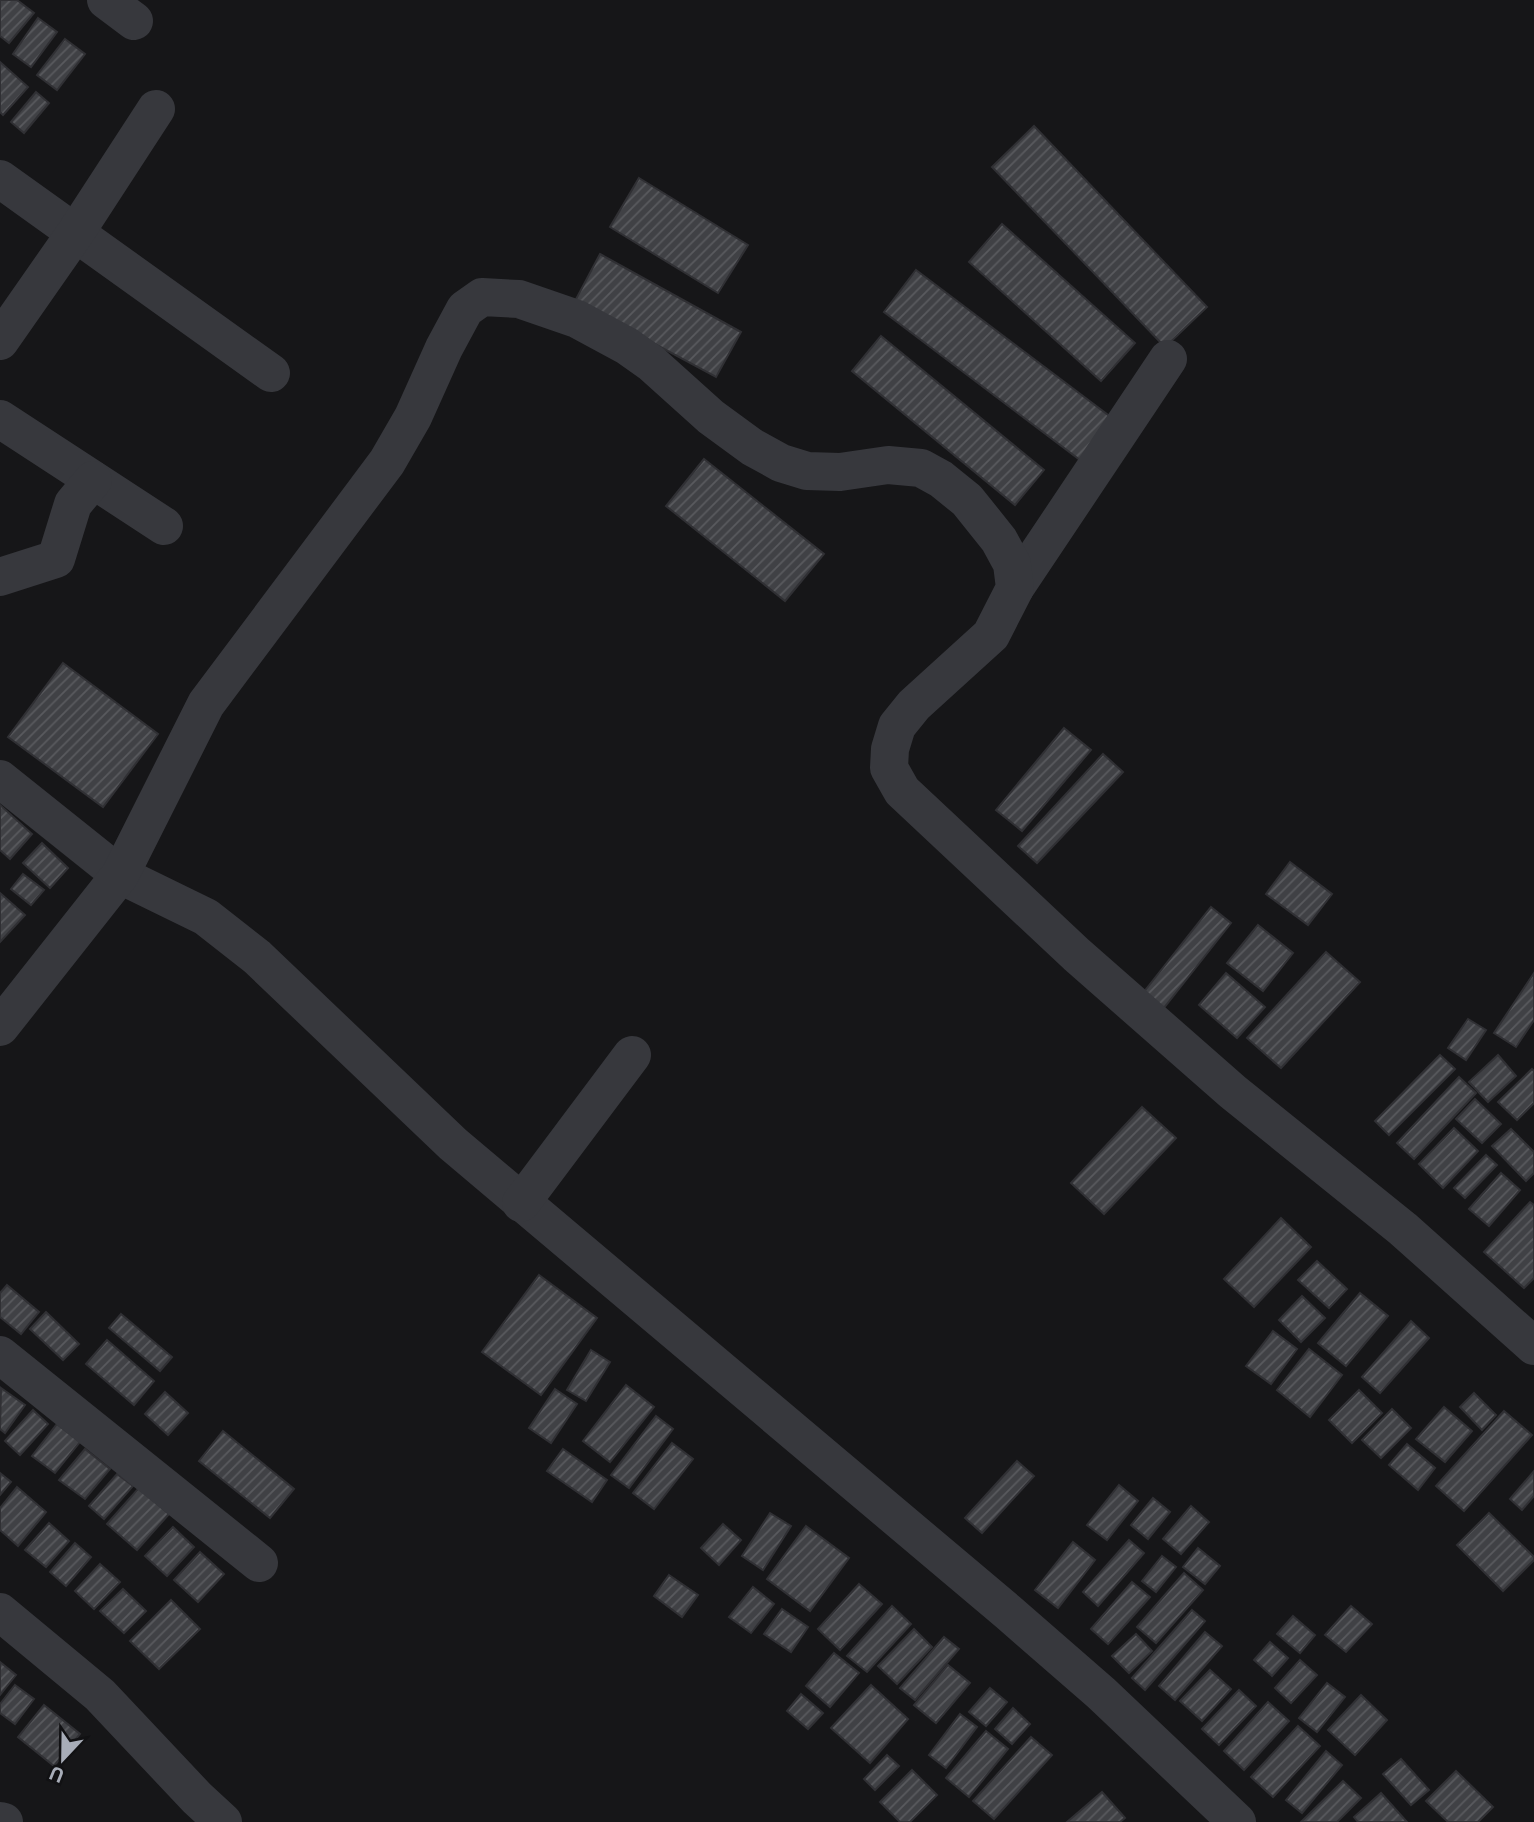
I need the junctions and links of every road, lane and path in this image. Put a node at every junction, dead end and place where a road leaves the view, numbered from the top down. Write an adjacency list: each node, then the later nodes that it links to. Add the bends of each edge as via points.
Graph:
1 (156, 109): 3 (street)
2 (0, 179): 3 (street)
3 (76, 232): 4 (street); 6 (street)
4 (0, 341)
5 (1168, 359): 11 (street)
6 (271, 373)
7 (0, 419): 8 (street)
8 (93, 480): 9 (street); 10 (street, via 73,504 56,559)
9 (164, 526)
10 (0, 577)
11 (1015, 588): 13 (street, via 1013,564 999,540 967,500 921,468 888,465 807,471 781,463 711,417 627,346 577,319 519,299 482,297 465,309 387,462 206,704); 17 (street, via 991,635 897,726 889,768 902,791 1202,1065 1404,1229)
12 (0, 779): 13 (street)
13 (120, 875): 14 (street); 16 (street, via 206,917 257,957)
14 (0, 1027)
15 (632, 1055): 16 (street)
16 (521, 1203): 22 (street, via 1008,1612)
17 (1534, 1346)
18 (0, 1355): 19 (street)
19 (259, 1563)
20 (0, 1612): 21 (street, via 100,1695)
21 (223, 1822)
22 (1237, 1822)

